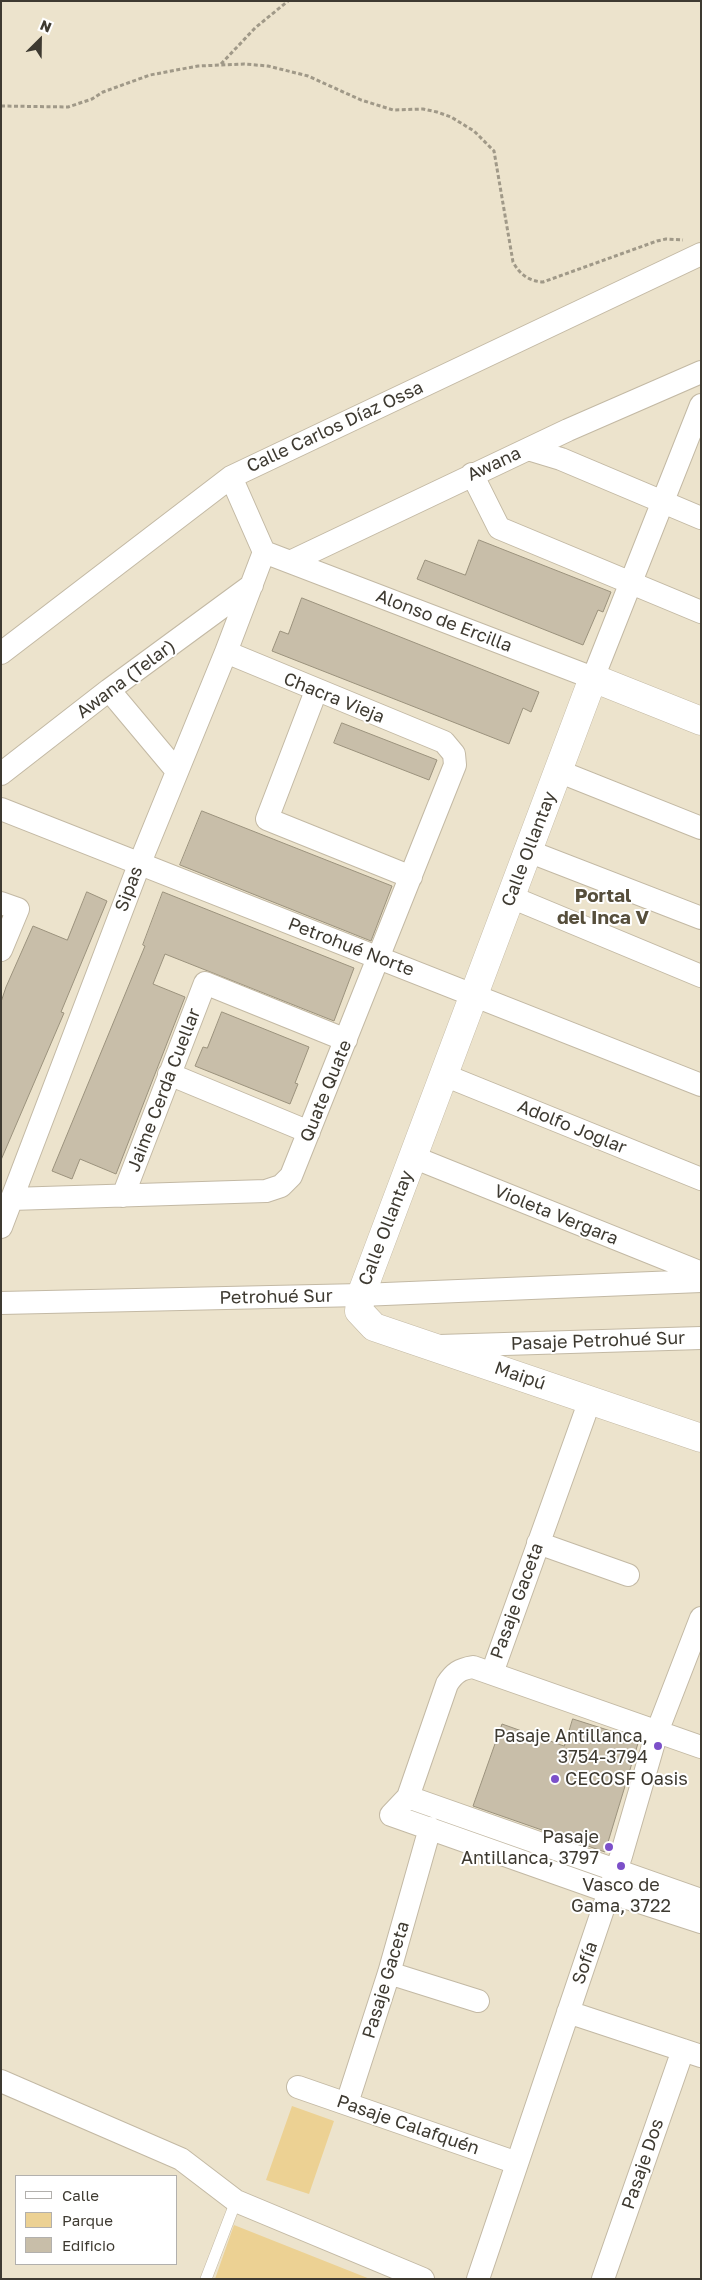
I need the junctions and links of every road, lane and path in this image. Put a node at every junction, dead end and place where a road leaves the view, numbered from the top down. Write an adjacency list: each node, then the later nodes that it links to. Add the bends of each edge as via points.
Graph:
1 (288, 1): 2 (path, via 255,28)
2 (221, 64): 3 (path, via 150,75 68,107); 4 (path, via 288,70 377,106 437,112 474,131 494,151 513,262 517,270 530,280 544,282 656,241 676,239)
3 (1, 106)
4 (694, 254): 9 (street, Calle Carlos Díaz Ossa)
5 (701, 372): 7 (street, Awana)
6 (701, 405): 10 (street, Calle Ollantay)
7 (528, 448): 8 (street, Awana); 10 (street)
8 (472, 474): 13 (street, Awana); 14 (street, via 499,528)
9 (231, 476): 12 (street); 18 (street, Calle Carlos Díaz Ossa)
10 (664, 503): 11 (street); 14 (street, Calle Ollantay)
11 (701, 518)
12 (264, 552): 13 (street, Alonso de Ercilla); 15 (street, Sipas)
13 (290, 562): 19 (street, Alonso de Ercilla)
14 (631, 584): 16 (street); 19 (street, Calle Ollantay)
15 (252, 585): 17 (street, Sipas); 20 (street, Awana (Telar))
16 (701, 612)
17 (226, 652): 21 (street, Chacra Vieja); 24 (street, Sipas)
18 (1, 653)
19 (593, 678): 22 (street, Alonso de Ercilla); 25 (street, Calle Ollantay)
20 (108, 690): 24 (street); 26 (street, Awana (Telar))
21 (316, 691): 23 (street, Chacra Vieja); 31 (street, via 267,819)
22 (701, 721)
23 (444, 742): 31 (street, Quate Quate, via 454,754 455,765)
24 (176, 770): 30 (street, Sipas)
25 (558, 772): 28 (street); 29 (street, Calle Ollantay)
26 (1, 774)
27 (1, 809): 30 (street, Petrohué Norte)
28 (701, 828)
29 (528, 850): 32 (street, Calle Ollantay); 34 (street)
30 (138, 864): 36 (street, Petrohué Norte); 47 (street, Sipas)
31 (411, 877): 36 (street, Quate Quate)
32 (511, 897): 37 (street); 38 (street, Calle Ollantay)
33 (9, 906): 35 (street)
34 (701, 918)
35 (1, 950)
36 (379, 958): 38 (street, Petrohué Norte); 39 (street, Quate Quate)
37 (701, 976)
38 (474, 995): 41 (street, Calle Ollantay); 42 (street, Petrohué Norte)
39 (346, 1040): 40 (street, Jaime Cerda Cuellar, via 206,983); 43 (street, Quate Quate)
40 (169, 1074): 43 (street); 46 (street, Jaime Cerda Cuellar)
41 (444, 1076): 44 (street, Calle Ollantay); 45 (street, Adolfo Joglar)
42 (701, 1085)
43 (309, 1132): 46 (street, Quate Quate, via 291,1176 281,1186 266,1191)
44 (413, 1157): 49 (street, Violeta Vergara); 50 (street, Calle Ollantay)
45 (701, 1179)
46 (123, 1196): 47 (street, Quate Quate)
47 (11, 1199): 48 (street, Sipas)
48 (1, 1227)
49 (699, 1276): 50 (street, Petrohué Sur)
50 (361, 1295): 51 (street, Petrohué Sur); 53 (street, Maipú, via 359,1311 374,1326)
51 (1, 1303)
52 (701, 1338): 53 (street, Pasaje Petrohué Sur)
53 (436, 1346): 54 (street, Maipú)
54 (590, 1400): 55 (street, Maipú); 56 (street, Pasaje Gaceta)
55 (701, 1438)
56 (538, 1543): 57 (street); 59 (street, Pasaje Gaceta)
57 (628, 1575)
58 (701, 1618): 60 (street, Sofía)
59 (492, 1673): 60 (street); 62 (street, Pasaje Gaceta, via 473,1667 463,1668 447,1684)
60 (657, 1732): 61 (street); 64 (street, Sofía)
61 (701, 1747)
62 (408, 1797): 63 (street, Pasaje Gaceta, via 391,1815); 64 (street)
63 (430, 1828): 65 (street); 68 (street, Pasaje Gaceta)
64 (616, 1871): 65 (street, Sofía); 66 (street)
65 (609, 1892): 67 (street); 70 (street, Sofía)
66 (701, 1900)
67 (701, 1922)
68 (389, 1973): 69 (street); 74 (street, Pasaje Gaceta)
69 (478, 2001)
70 (568, 2012): 71 (street); 75 (street, Sofía)
71 (692, 2053): 80 (street, Pasaje Dos)
72 (1, 2081): 76 (street, via 181,2158)
73 (298, 2087): 74 (street, Pasaje Calafquén)
74 (347, 2103): 75 (street, Pasaje Calafquén)
75 (517, 2163): 79 (street, Sofía)
76 (236, 2201): 77 (lane); 78 (street)
77 (206, 2279)
78 (423, 2279)
79 (478, 2279)
80 (602, 2279)

